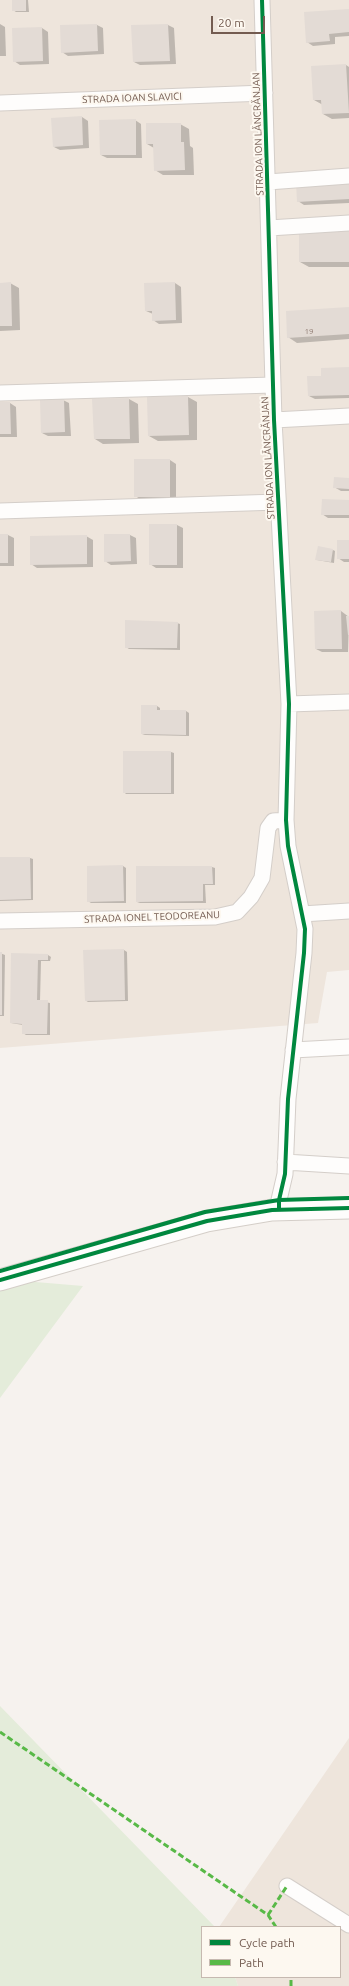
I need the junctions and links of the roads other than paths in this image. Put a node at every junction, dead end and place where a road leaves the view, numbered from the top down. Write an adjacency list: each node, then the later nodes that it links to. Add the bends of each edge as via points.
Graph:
1 (262, 0): 2 (street, STRADA ION LĂNCRĂNJAN)
2 (265, 94): 3 (street, STRADA IOAN SLAVICI); 5 (street, STRADA ION LĂNCRĂNJAN)
3 (0, 103)
4 (349, 176): 5 (street)
5 (268, 182): 7 (street, STRADA ION LĂNCRĂNJAN)
6 (349, 223): 7 (street)
7 (269, 228): 8 (street, STRADA ION LĂNCRĂNJAN)
8 (273, 385): 9 (street); 11 (street, STRADA ION LĂNCRĂNJAN)
9 (0, 393)
10 (349, 416): 11 (street)
11 (274, 420): 12 (street, STRADA ION LĂNCRĂNJAN)
12 (278, 502): 13 (street); 15 (street, STRADA ION LĂNCRĂNJAN)
13 (0, 512)
14 (349, 702): 15 (street)
15 (289, 704): 16 (street, STRADA ION LĂNCRĂNJAN)
16 (286, 820): 18 (street, STRADA ION LĂNCRĂNJAN, via 288,846); 19 (street, STRADA IONEL TEODOREANU, via 273,821 268,828 262,878 251,897 236,912 215,917)
17 (349, 911): 18 (street)
18 (302, 914): 21 (street, STRADA ION LĂNCRĂNJAN, via 305,929 304,953)
19 (0, 921)
20 (349, 1047): 21 (street)
21 (293, 1050): 23 (street, STRADA ION LĂNCRĂNJAN)
22 (349, 1166): 23 (street)
23 (285, 1168): 25 (street, STRADA ION LĂNCRĂNJAN, via 291,1199)
24 (349, 1208): 25 (main road)
25 (285, 1210): 26 (main road, via 207,1220)
26 (0, 1280)
27 (287, 1886): 28 (street)
28 (349, 1925)

